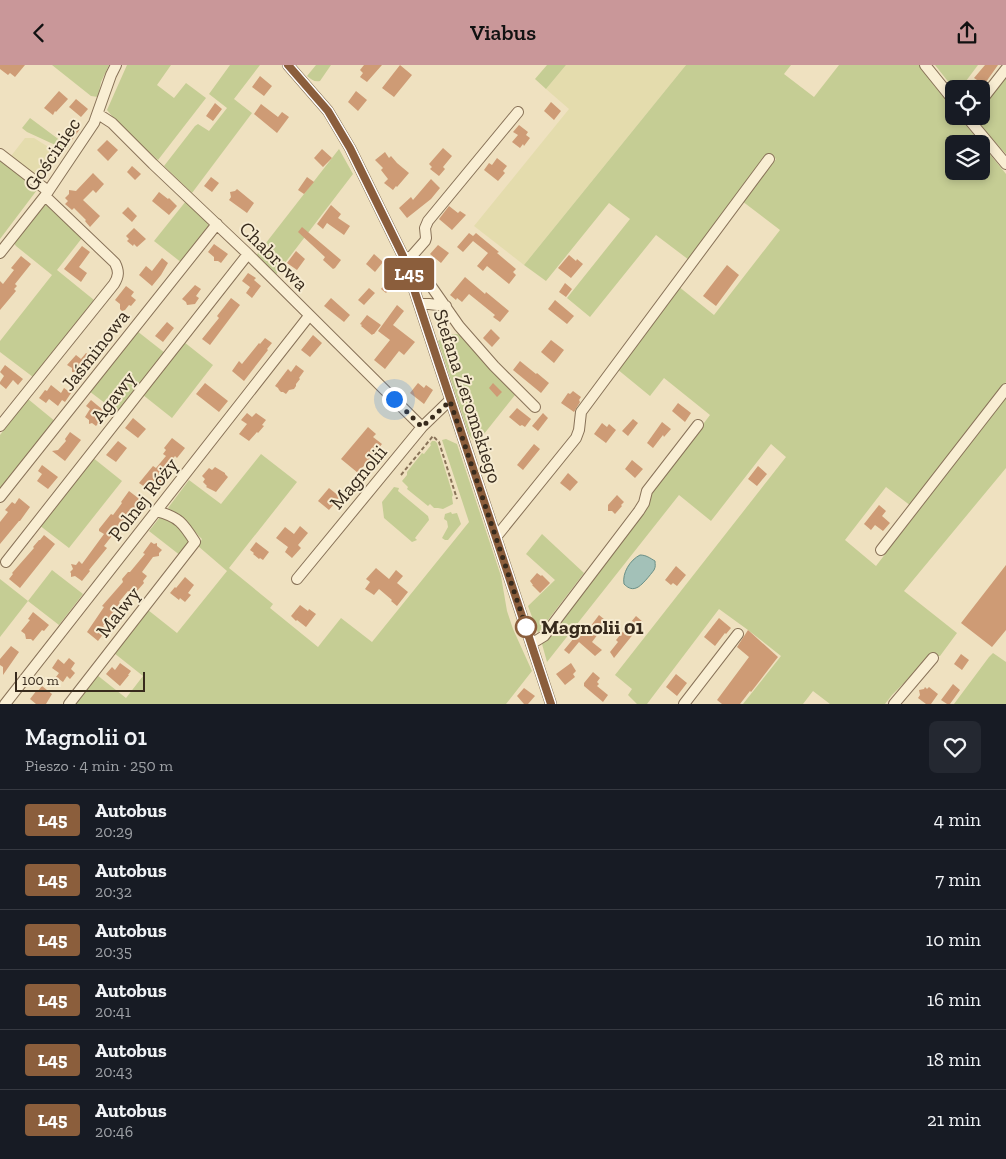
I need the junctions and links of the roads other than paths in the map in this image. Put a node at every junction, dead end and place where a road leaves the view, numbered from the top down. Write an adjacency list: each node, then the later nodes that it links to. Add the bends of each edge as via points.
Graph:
1 (116, 65): 8 (street, Gościniec)
2 (288, 65): 17 (street, Stefana Żeromskiego, via 328,111)
3 (925, 65): 6 (street)
4 (1006, 69): 5 (street)
5 (990, 89)
6 (945, 90)
7 (518, 112): 17 (street, via 428,221 425,241)
8 (98, 114): 13 (street, Gościniec, via 90,131); 14 (street, Chabrowa, via 112,123)
9 (974, 125): 12 (street)
10 (0, 154): 13 (street)
11 (769, 159): 29 (street, via 581,412 576,437)
12 (1006, 164)
13 (46, 194): 15 (street, Gościniec); 25 (street, via 115,263 118,274 114,284)
14 (217, 224): 16 (street, Chabrowa); 27 (street, Jaśminowa)
15 (0, 253)
16 (248, 254): 20 (street, Chabrowa); 31 (street, Agawy)
17 (407, 257): 18 (street, Stefana Żeromskiego); 19 (street, via 417,265)
18 (419, 304): 19 (street); 22 (street, Stefana Żeromskiego)
19 (446, 306): 23 (street, via 458,326)
20 (309, 316): 26 (street, Chabrowa); 28 (street, Polnej Róży)
21 (1006, 389): 30 (street)
22 (450, 401): 26 (street, Magnolii); 29 (street, Stefana Żeromskiego)
23 (535, 407)
24 (698, 425): 34 (street, via 647,491 640,511 544,636)
25 (0, 426)
26 (422, 427): 32 (street, Magnolii)
27 (0, 497)
28 (156, 511): 36 (street, Polnej Róży); 37 (street, Malwy, via 179,521 195,542)
29 (496, 537): 34 (street, Stefana Żeromskiego)
30 (881, 550)
31 (6, 562)
32 (297, 579)
33 (738, 634): 39 (street)
34 (531, 644): 38 (street, Stefana Żeromskiego)
35 (933, 658): 40 (street)
36 (5, 704)
37 (69, 704)
38 (551, 704)
39 (684, 704)
40 (894, 704)

